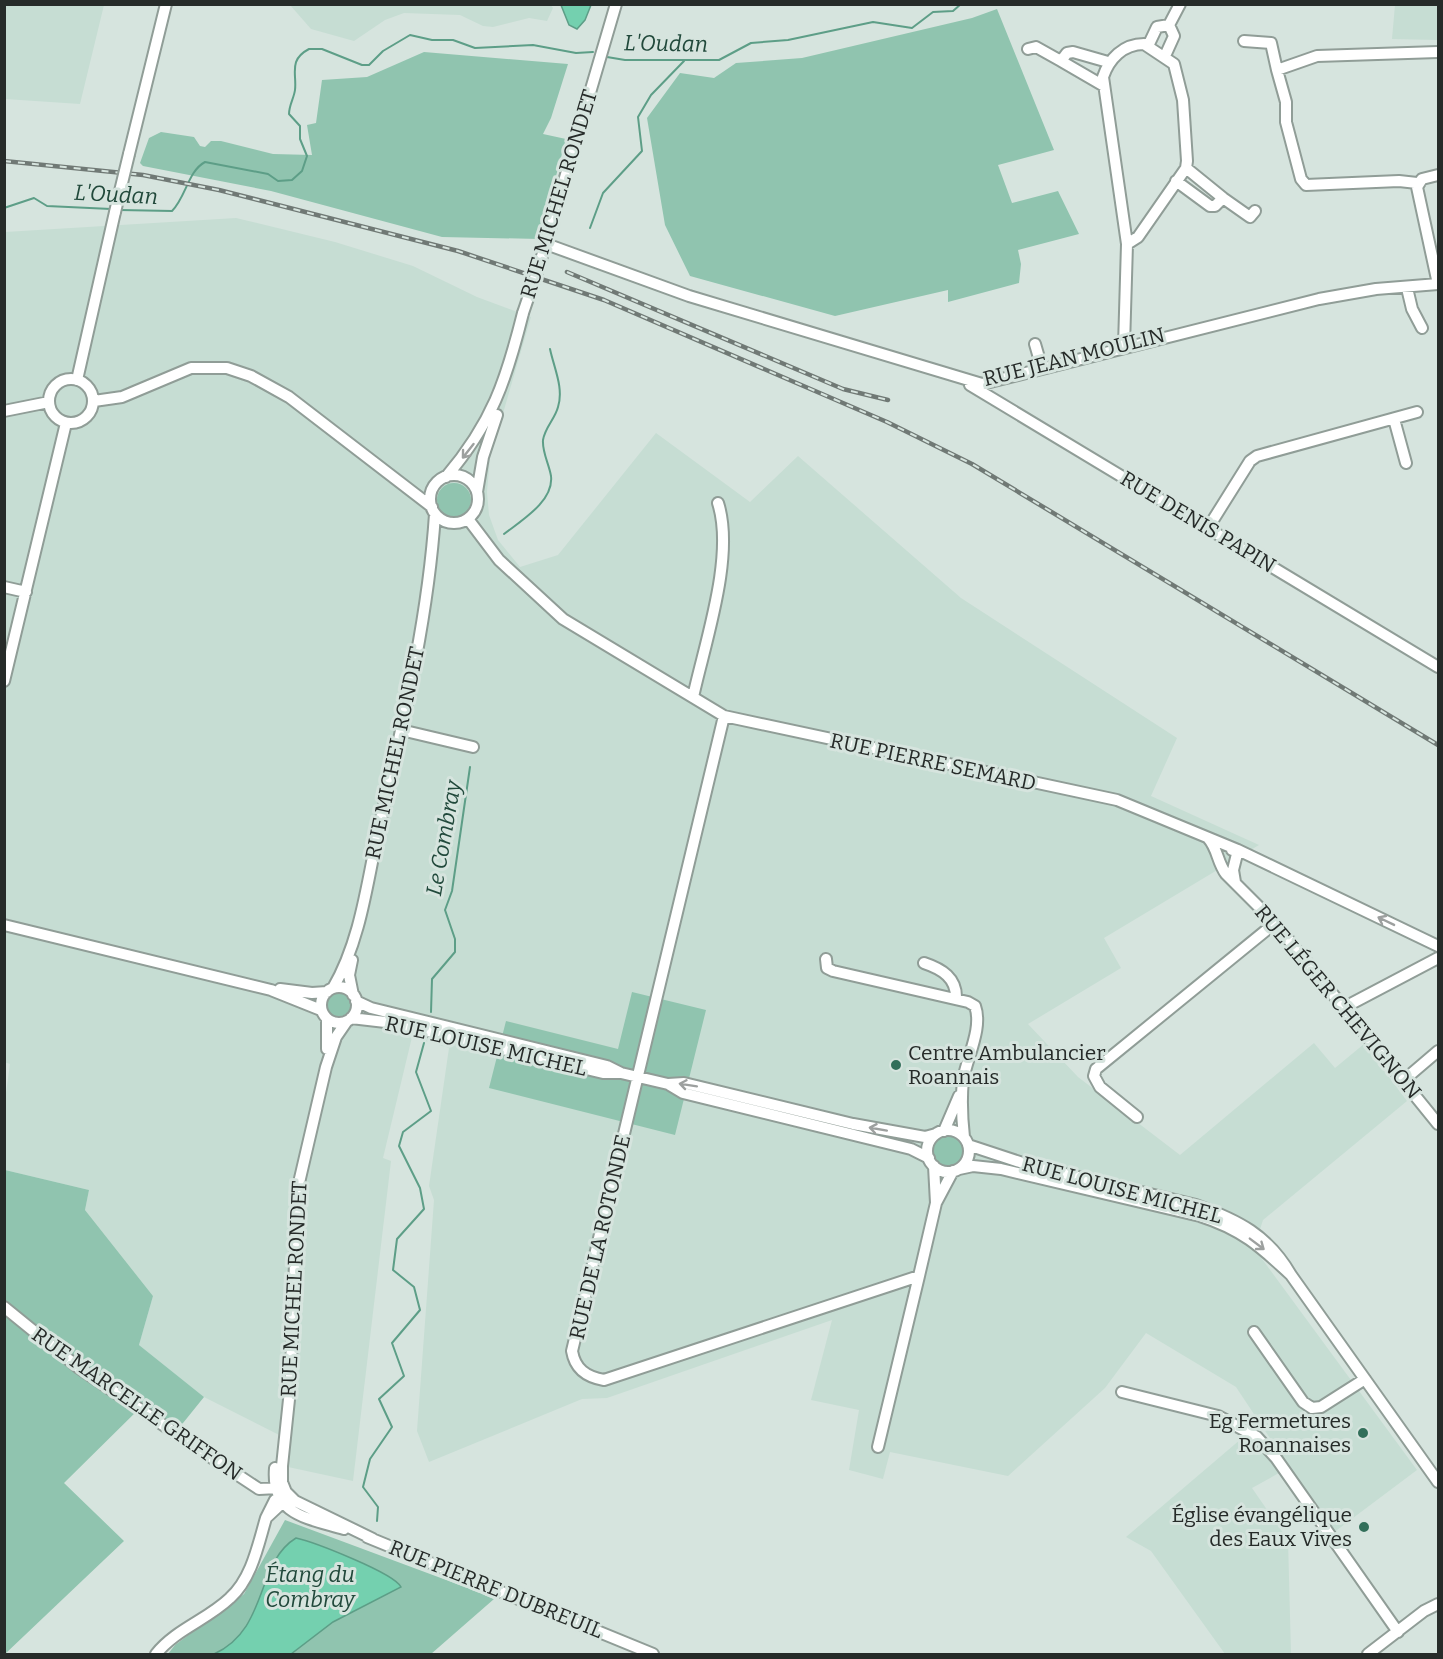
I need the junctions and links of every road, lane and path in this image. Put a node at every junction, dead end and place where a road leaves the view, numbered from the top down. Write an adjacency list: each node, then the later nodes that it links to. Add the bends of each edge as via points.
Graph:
1 (166, 4): 29 (street, bridge)
2 (616, 4): 20 (street, RUE MICHEL RONDET)
3 (1180, 4): 4 (street)
4 (1169, 25): 6 (street, via 1158,27); 9 (street, via 1174,36)
5 (1244, 41): 12 (street, via 1271,43)
6 (1148, 46): 9 (street); 11 (street, via 1139,44)
7 (1028, 49): 10 (street, via 1036,47)
8 (1438, 52): 12 (street, via 1317,56)
9 (1165, 56): 14 (street, via 1174,64 1183,100)
10 (1061, 61): 11 (street, via 1073,52); 13 (street)
11 (1108, 62): 13 (street)
12 (1277, 70): 17 (street, via 1286,102 1286,122 1306,185)
13 (1104, 86): 21 (street)
14 (1186, 168): 16 (street); 18 (street)
15 (1438, 175): 17 (street)
16 (1176, 181): 18 (street, via 1210,206); 21 (street, via 1138,237)
17 (1417, 183): 22 (street)
18 (1223, 198): 19 (street, via 1250,217)
19 (1255, 211)
20 (546, 244): 28 (street, RUE JEAN MOULIN, via 689,296); 30 (street, RUE MICHEL RONDET, bridge)
21 (1127, 244): 26 (street)
22 (1438, 284): 23 (street, RUE JEAN MOULIN)
23 (1407, 288): 24 (street); 26 (street, RUE JEAN MOULIN, via 1319,299)
24 (1422, 328)
25 (1035, 344): 27 (street)
26 (1124, 346): 27 (street, RUE JEAN MOULIN)
27 (1042, 368): 28 (street, RUE JEAN MOULIN, via 982,384)
28 (957, 377): 46 (street, RUE DENIS PAPIN)
29 (77, 380): 31 (street, via 87,386); 32 (street, via 59,383)
30 (503, 384): 38 (street, RUE MICHEL RONDET, one-way to 38, via 483,430); 41 (street, RUE MICHEL RONDET)
31 (94, 401): 36 (street, via 86,418 79,423); 40 (street, via 122,397 191,368 227,368 289,397)
32 (49, 402): 33 (street); 36 (street, via 56,417)
33 (4, 411)
34 (1418, 412): 35 (street)
35 (1394, 419): 37 (street); 46 (street, via 1257,456)
36 (66, 423): 49 (street)
37 (1406, 463)
38 (446, 477): 39 (street); 41 (street, via 464,477)
39 (435, 485): 40 (street); 43 (street, via 430,499)
40 (409, 489): 43 (street)
41 (477, 493): 44 (street, via 477,506)
42 (718, 503): 52 (street, via 724,522 724,556)
43 (433, 511): 45 (street, via 444,521); 47 (street, RUE MICHEL RONDET)
44 (468, 519): 45 (street); 52 (street, RUE PIERRE SEMARD, via 499,560 563,619)
45 (456, 523): 47 (street, RUE MICHEL RONDET, via 440,535)
46 (1208, 528): 50 (street, RUE DENIS PAPIN)
47 (430, 569): 54 (street, RUE MICHEL RONDET)
48 (4, 587): 49 (street)
49 (26, 592): 51 (street)
50 (1438, 667)
51 (4, 681)
52 (693, 697): 53 (street, RUE PIERRE SEMARD)
53 (724, 716): 56 (street, RUE PIERRE SEMARD, via 1117,800); 77 (street, RUE DE LA ROTONDE)
54 (401, 730): 55 (street); 62 (street, RUE MICHEL RONDET)
55 (473, 747)
56 (1208, 837): 57 (street, RUE PIERRE SEMARD); 58 (street, RUE LÉGER CHEVIGNON)
57 (1238, 850): 58 (street); 59 (street, via 1234,857); 63 (street, RUE PIERRE SEMARD, one-way to 57)
58 (1219, 856): 59 (street, RUE LÉGER CHEVIGNON, via 1220,865)
59 (1235, 882): 60 (street, RUE LÉGER CHEVIGNON)
60 (1275, 922): 71 (street, RUE LÉGER CHEVIGNON); 81 (street, via 1096,1069 1094,1076 1100,1086)
61 (4, 925): 67 (street)
62 (355, 936): 68 (street, RUE MICHEL RONDET, via 343,972); 69 (street, RUE MICHEL RONDET, via 349,975)
63 (1438, 946)
64 (826, 958): 70 (street, via 827,968 833,971)
65 (1438, 958): 71 (street)
66 (924, 963): 70 (street, via 940,968 953,981)
67 (271, 990): 68 (street); 72 (street)
68 (330, 990): 69 (street, via 345,988); 72 (street, via 322,1000)
69 (355, 998): 73 (street, via 355,1013); 76 (street, RUE LOUISE MICHEL, via 371,1008 607,1066)
70 (956, 999): 79 (street, via 975,1006 977,1013)
71 (1345, 1007): 78 (street, RUE LÉGER CHEVIGNON)
72 (324, 1015): 73 (street, via 337,1023); 75 (street, RUE MICHEL RONDET)
73 (349, 1020): 75 (street, RUE MICHEL RONDET, via 336,1036); 76 (street, RUE LOUISE MICHEL, via 394,1023 603,1073)
74 (1438, 1051): 78 (street)
75 (326, 1067): 96 (street, RUE MICHEL RONDET, via 298,1186 290,1390)
76 (621, 1073): 77 (street, RUE LOUISE MICHEL)
77 (638, 1078): 80 (street, RUE LOUISE MICHEL); 89 (street, RUE DE LA ROTONDE, via 572,1351 582,1372 604,1380)
78 (1404, 1080): 82 (street, RUE LÉGER CHEVIGNON)
79 (963, 1081): 83 (street); 84 (street)
80 (668, 1084): 83 (street, RUE LOUISE MICHEL, one-way to 80, via 924,1137 684,1083); 85 (street, RUE LOUISE MICHEL, via 682,1093 911,1149)
81 (1137, 1117)
82 (1438, 1124)
83 (940, 1132): 84 (street, via 955,1131); 85 (street, via 928,1145)
84 (966, 1141): 86 (street, via 968,1158); 88 (street, RUE LOUISE MICHEL, via 1032,1166 1220,1214 1264,1240 1279,1254)
85 (931, 1162): 86 (street, via 946,1172); 87 (street)
86 (956, 1170): 87 (street); 88 (street, RUE LOUISE MICHEL, one-way to 88, via 973,1166 1001,1169 1209,1218 1259,1244)
87 (936, 1203): 89 (street)
88 (1291, 1275): 92 (street, RUE LOUISE MICHEL)
89 (919, 1276): 94 (street)
90 (4, 1307): 96 (street, RUE MARCELLE GRIFFON, via 79,1368 206,1454 259,1489)
91 (1254, 1332): 92 (street, via 1303,1402 1312,1408 1321,1407)
92 (1365, 1379): 95 (street, RUE LOUISE MICHEL)
93 (1122, 1392): 99 (street, via 1218,1416 1257,1437 1276,1458)
94 (878, 1447)
95 (1438, 1482)
96 (280, 1492): 97 (street, RUE PIERRE DUBREUIL); 97 (street, RUE PIERRE DUBREUIL, via 294,1512); 100 (street, via 241,1586 231,1598 184,1629)
97 (373, 1539): 101 (street, RUE PIERRE DUBREUIL)
98 (1438, 1608): 99 (street, via 1424,1611)
99 (1398, 1632): 102 (street)
100 (156, 1654)
101 (653, 1654)
102 (1368, 1654)

